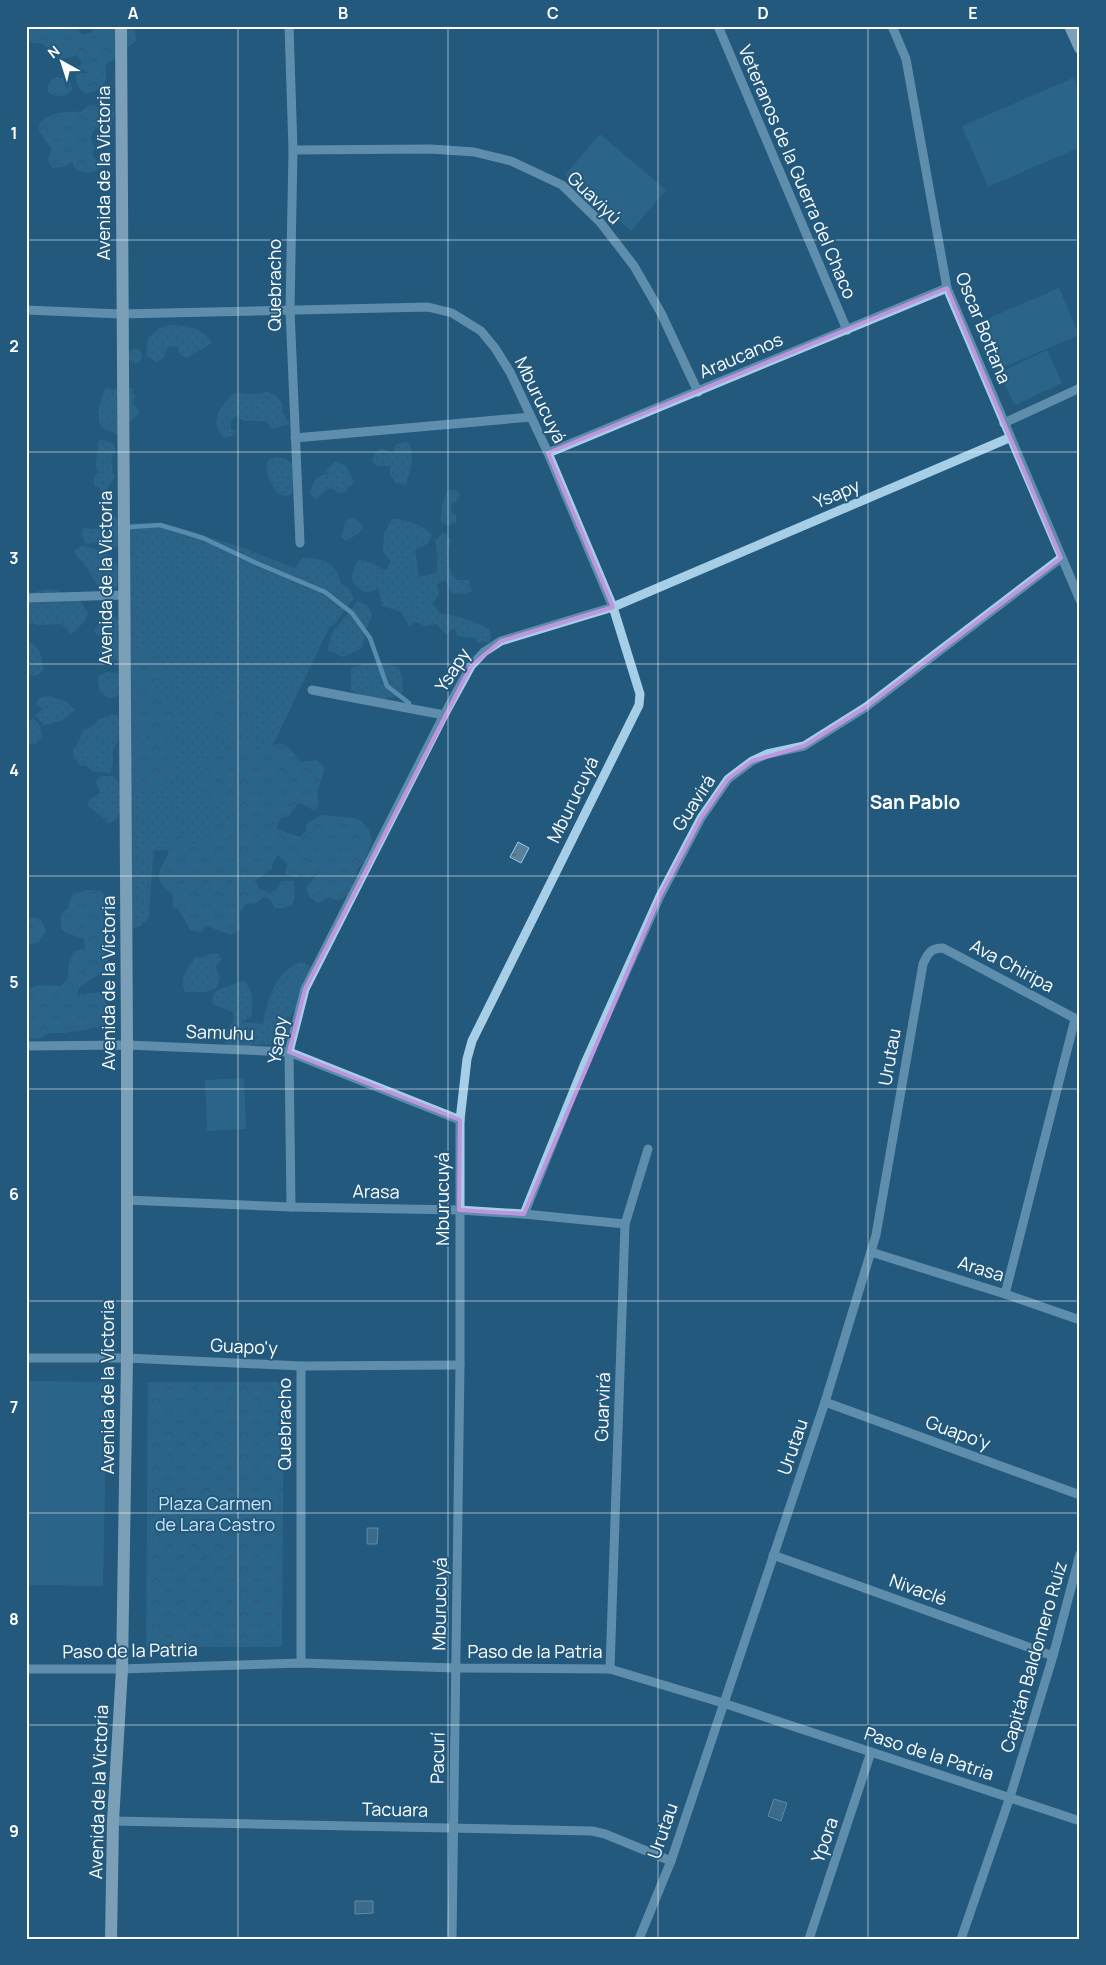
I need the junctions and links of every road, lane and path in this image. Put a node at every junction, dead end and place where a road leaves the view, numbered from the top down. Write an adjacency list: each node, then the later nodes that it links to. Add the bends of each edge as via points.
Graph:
1 (121, 26): 11 (main road, Avenida de la Victoria)
2 (289, 26): 7 (street, Quebracho)
3 (718, 26): 12 (street, Veteranos de la Guerra del Chaco)
4 (892, 26): 8 (street, Oscar Bottana, via 906,59)
5 (1070, 26): 6 (main road)
6 (1080, 48)
7 (294, 150): 10 (street, Quebracho); 14 (street, Guaviyú, via 430,149 474,152 511,161 562,186 600,222 634,266)
8 (946, 288): 12 (street, Araucanos); 16 (street, Oscar Bottana)
9 (26, 310): 11 (street, Mburucuyá)
10 (290, 310): 11 (street, Mburucuyá); 15 (street, Mburucuyá, via 428,307 452,313 481,331 495,348 510,372); 17 (street, Quebracho)
11 (122, 314): 22 (main road, Avenida de la Victoria)
12 (847, 330): 14 (street, Araucanos)
13 (1080, 388): 16 (street)
14 (698, 392): 19 (street, Araucanos)
15 (530, 417): 17 (street); 19 (street, Mburucuyá)
16 (1004, 423): 18 (street, Oscar Bottana)
17 (294, 438): 20 (street, Quebracho)
18 (1010, 438): 21 (street, Oscar Bottana); 25 (street, Ysapy)
19 (548, 453): 25 (street, Mburucuyá)
20 (300, 543)
21 (1061, 558): 24 (street, Oscar Bottana); 38 (street, Guavirá, via 866,707 804,746 767,754 728,779 700,818 660,896 585,1063)
22 (124, 595): 23 (street); 30 (main road, Avenida de la Victoria)
23 (26, 598)
24 (1080, 600)
25 (613, 607): 27 (street, Ysapy, via 501,641 484,652 472,666); 33 (street, Mburucuyá, via 640,694 639,705 472,1041)
26 (312, 690): 27 (street)
27 (444, 715): 32 (street, Ysapy, via 305,989)
28 (928, 953): 29 (street, Ava Chiripa, via 943,948); 40 (street, Urutau, via 923,964)
29 (1077, 1020): 41 (street)
30 (127, 1045): 31 (street, Samuhu); 32 (street, Samuhu); 35 (main road, Avenida de la Victoria)
31 (26, 1046)
32 (289, 1052): 33 (street, Samuhu); 36 (street, Ysapy)
33 (460, 1120): 37 (street, Mburucuyá)
34 (648, 1150): 39 (street, Guarvirá)
35 (126, 1200): 36 (street, Arasa); 44 (main road, Avenida de la Victoria)
36 (291, 1206): 37 (street, Arasa)
37 (459, 1210): 38 (street, Arasa); 45 (street, Mburucuyá)
38 (524, 1214): 39 (street, Arasa)
39 (625, 1224): 54 (street, Guarvirá)
40 (872, 1252): 41 (street, Arasa); 47 (street, Urutau)
41 (1005, 1294): 42 (street, Arasa)
42 (1080, 1320)
43 (26, 1358): 44 (street, Guapo'y)
44 (127, 1358): 46 (street, Guapo'y); 56 (main road, Avenida de la Victoria)
45 (460, 1365): 46 (street, Guapo'y); 53 (street, Mburucuyá)
46 (301, 1366): 52 (street, Quebracho)
47 (825, 1402): 48 (street, Guapo'y); 50 (street, Urutau)
48 (1080, 1495)
49 (1080, 1554): 51 (street, Capitán Baldomero Ruiz)
50 (773, 1555): 51 (street, Nivaclé); 57 (street, Urutau)
51 (1053, 1656): 59 (street, Capitán Baldomero Ruiz)
52 (300, 1663): 53 (street, Paso de la Patria); 56 (street, Paso de la Patria)
53 (456, 1668): 54 (street, Paso de la Patria); 62 (street, Pacurí)
54 (610, 1668): 57 (street, Paso de la Patria)
55 (26, 1669): 56 (street, Paso de la Patria)
56 (122, 1669): 60 (main road, Avenida de la Victoria)
57 (723, 1703): 58 (street, Paso de la Patria); 63 (street, Urutau)
58 (872, 1752): 59 (street, Paso de la Patria); 67 (street, Ypora)
59 (1010, 1797): 61 (street, Paso de la Patria); 68 (street, Capitán Baldomero Ruiz)
60 (113, 1821): 62 (street, Tacuara); 64 (main road, Avenida de la Victoria)
61 (1080, 1821)
62 (453, 1827): 63 (street, Tacuara, via 592,1831); 65 (street, Pacurí)
63 (670, 1861): 66 (street, Urutau)
64 (111, 1939)
65 (452, 1939)
66 (639, 1939)
67 (809, 1939)
68 (961, 1939)

